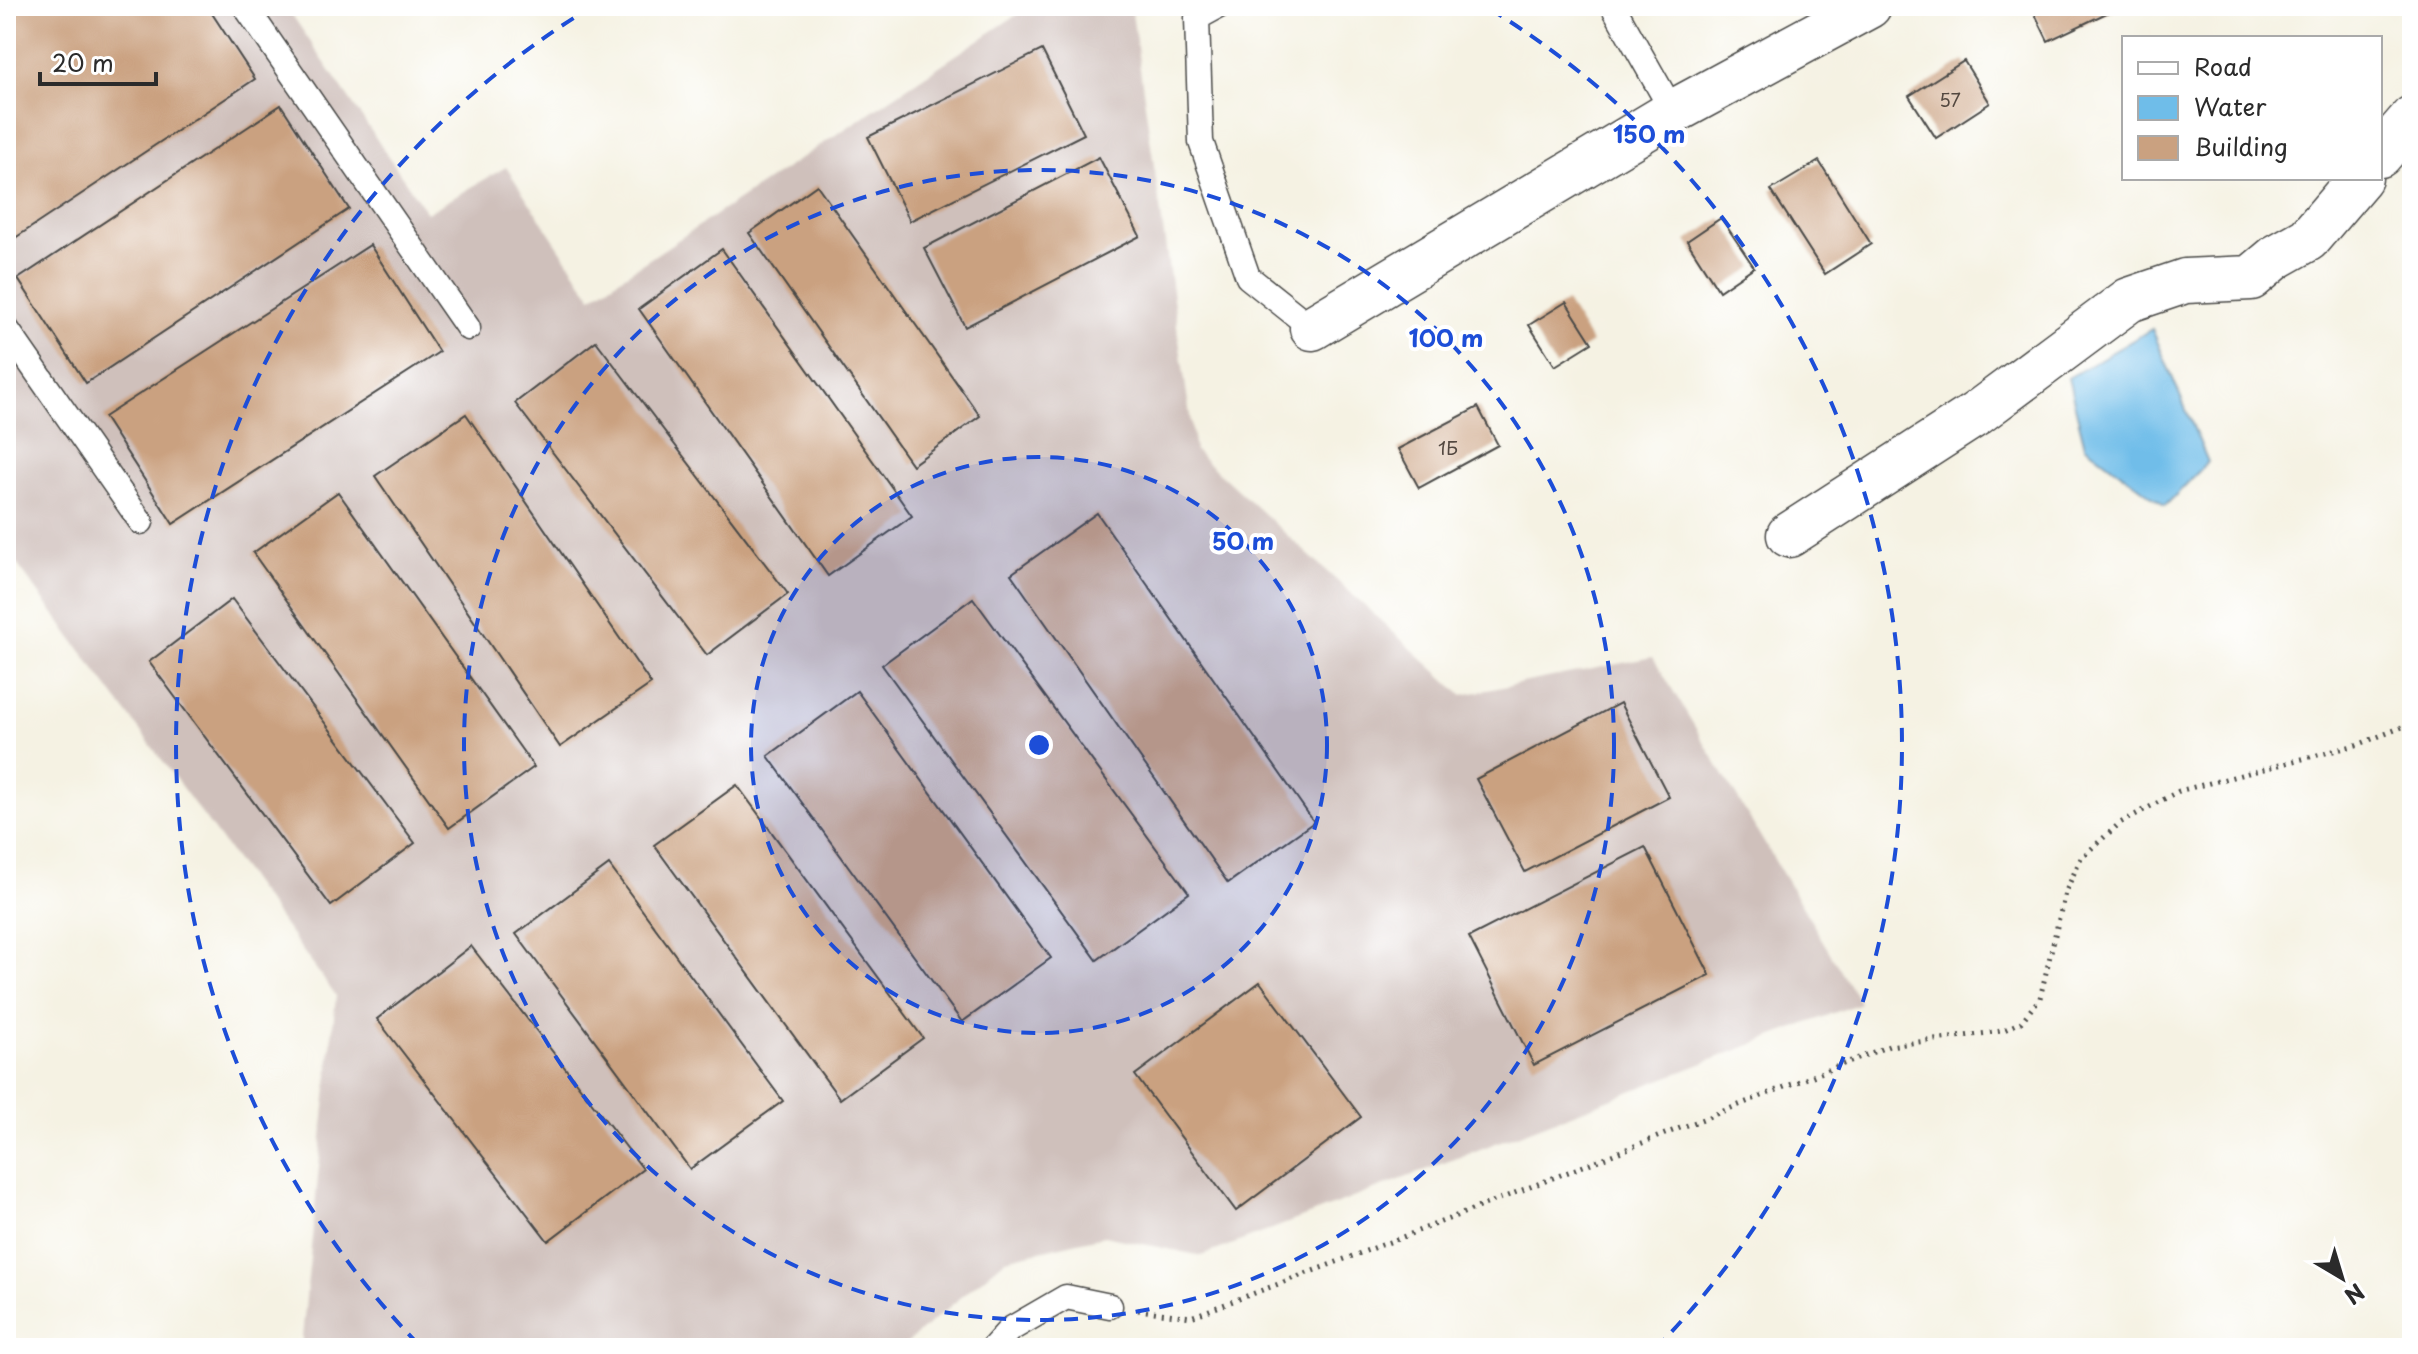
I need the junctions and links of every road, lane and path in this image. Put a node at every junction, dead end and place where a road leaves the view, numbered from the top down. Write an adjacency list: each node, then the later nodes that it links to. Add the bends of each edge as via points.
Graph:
1 (245, 6): 10 (lane)
2 (1219, 6): 11 (lane, via 1197,18 1201,142 1248,277)
3 (1613, 6): 5 (lane)
4 (1869, 6): 5 (street)
5 (1673, 112): 11 (street)
6 (2412, 118): 7 (street)
7 (2382, 153)
8 (2358, 180): 13 (street, via 2308,239 2251,278 2185,281 2129,300 1976,414)
9 (6, 328): 12 (lane)
10 (468, 328)
11 (1312, 328)
12 (141, 522)
13 (1789, 535)
14 (2412, 720): 15 (path, via 2360,744 2179,791 2120,823 2081,858 2065,893 2040,998 2021,1022 2002,1031 1889,1046 1191,1317)
15 (1110, 1306): 16 (lane, via 1066,1297 1009,1330)
16 (993, 1348)

